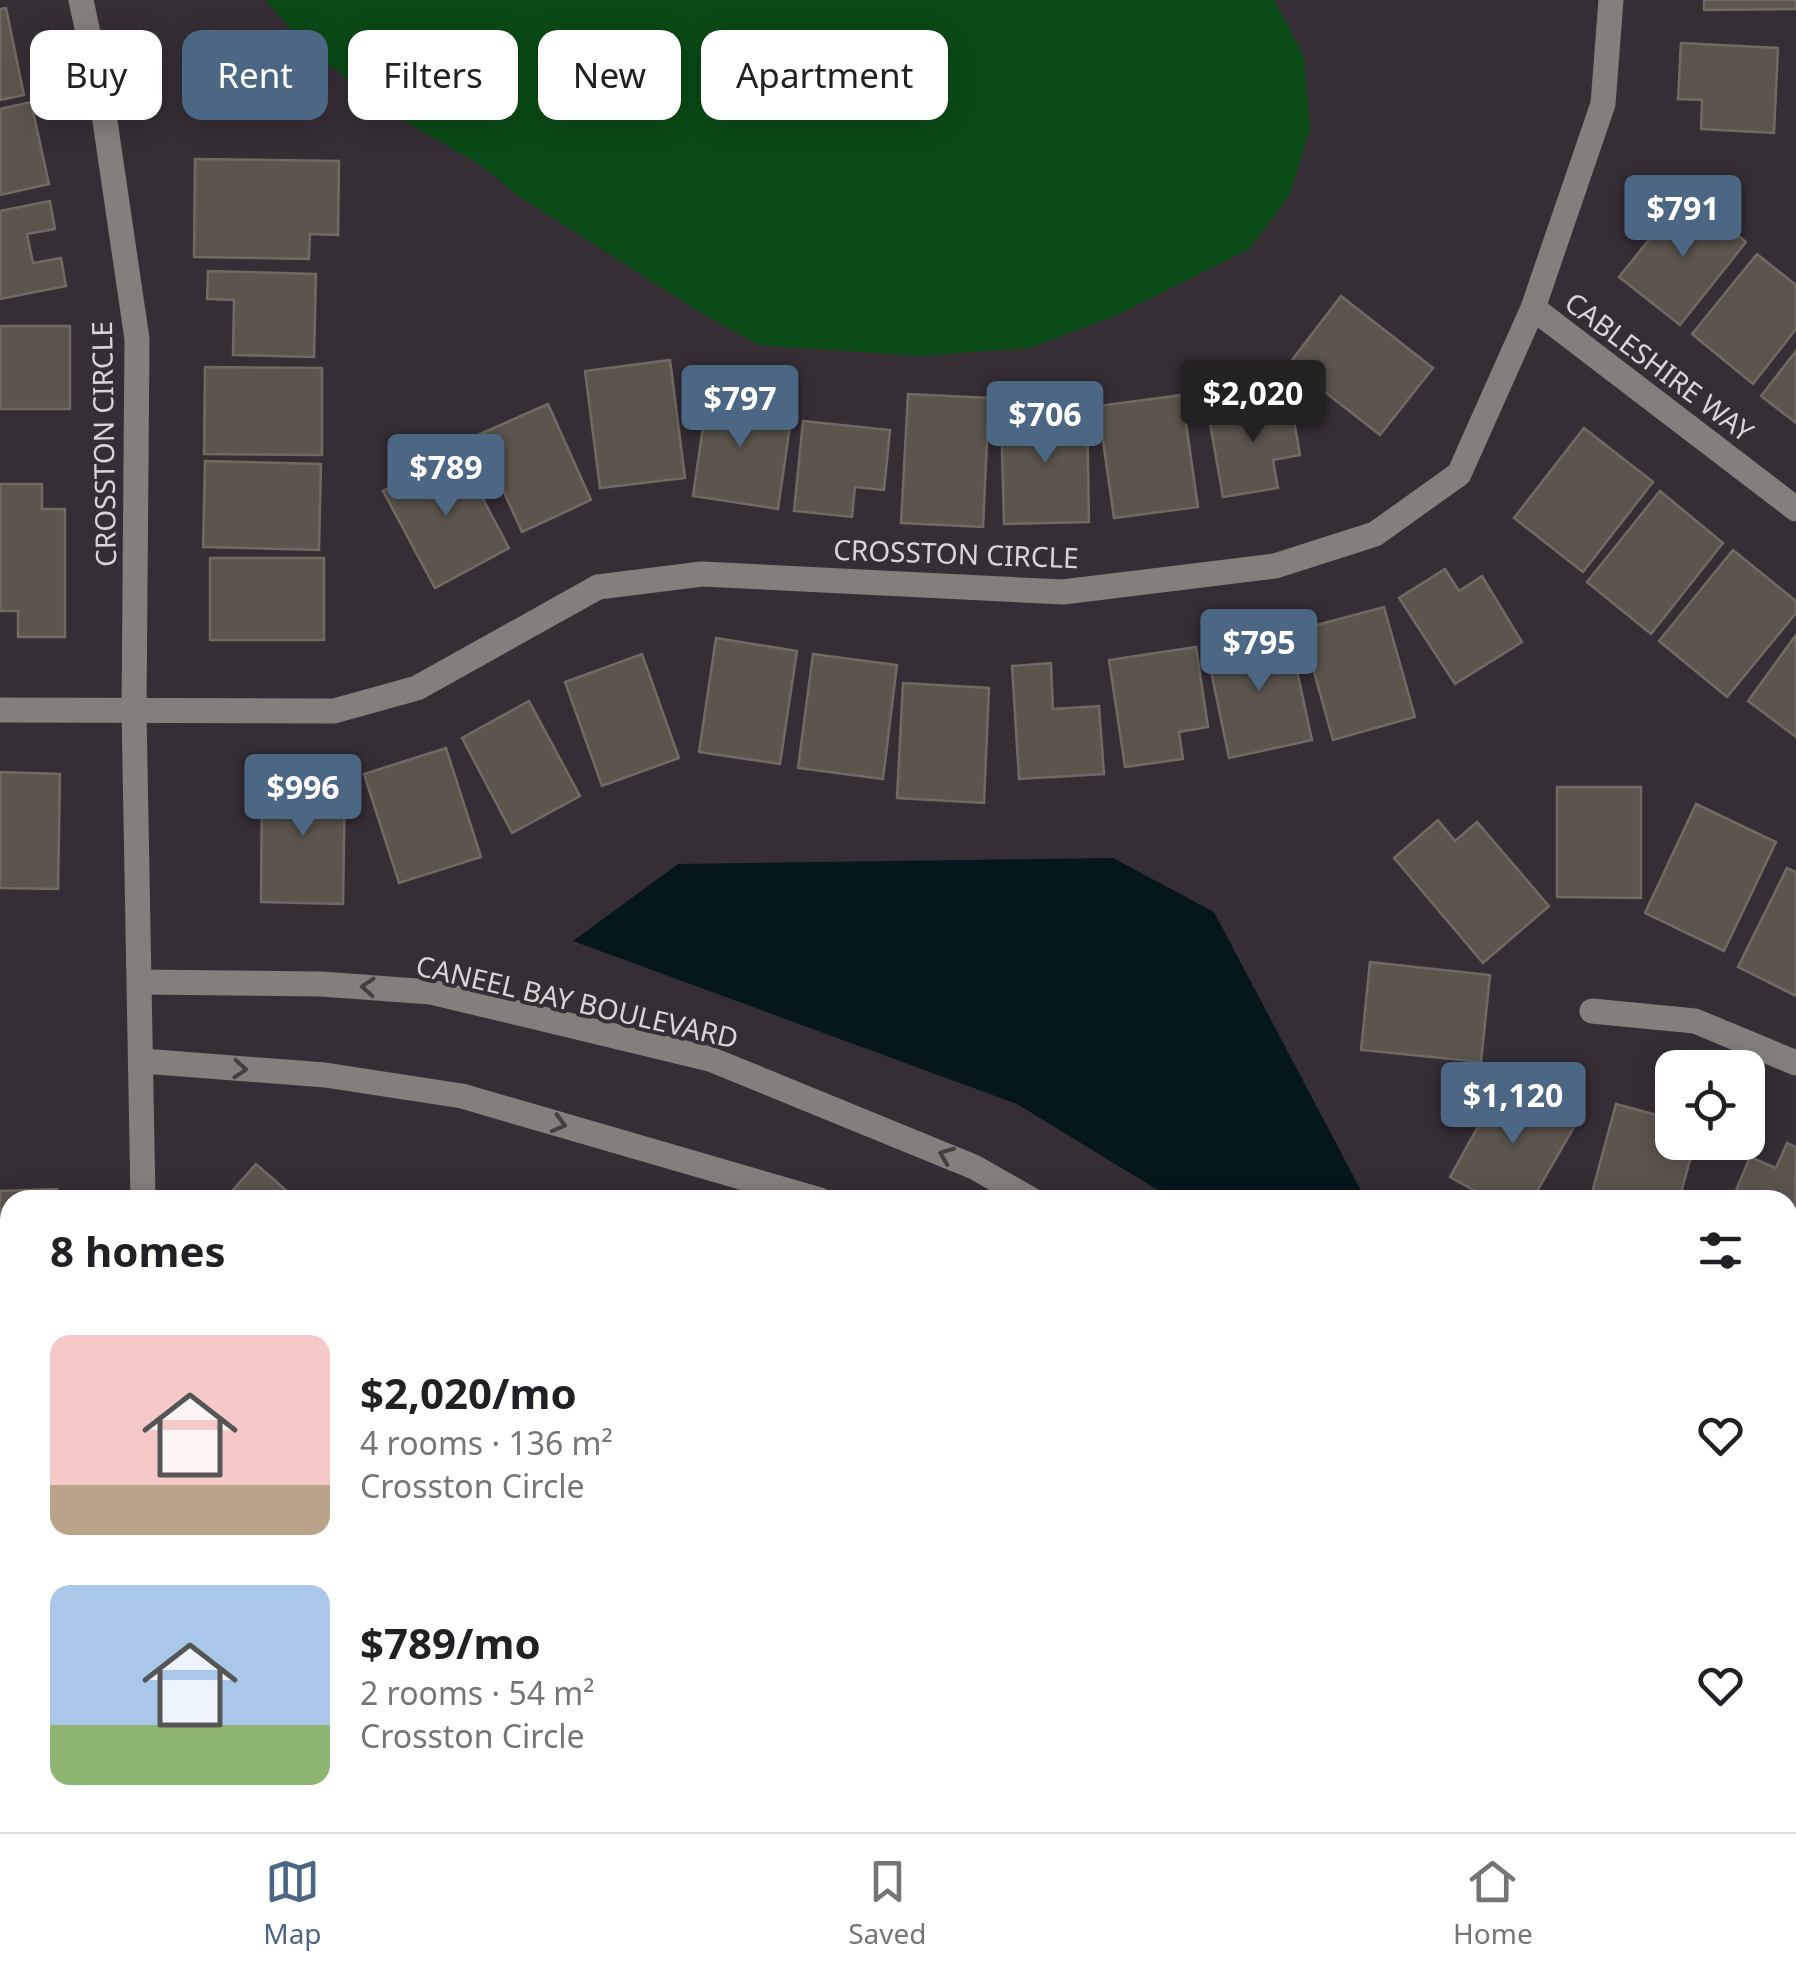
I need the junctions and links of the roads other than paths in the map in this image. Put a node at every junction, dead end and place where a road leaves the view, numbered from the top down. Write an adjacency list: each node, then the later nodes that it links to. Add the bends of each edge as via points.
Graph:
1 (81, 0): 6 (street, CROSSTON CIRCLE, via 137,339)
2 (1611, 0): 3 (street, CROSSTON CIRCLE, via 1603,104)
3 (1533, 308): 4 (street, CABLESHIRE WAY); 6 (street, CROSSTON CIRCLE, via 1460,474 1374,534 1275,566 1064,592 702,574 598,586 417,688 334,711)
4 (1796, 510)
5 (0, 710): 6 (street)
6 (134, 711): 7 (street, CROSSTON CIRCLE)
7 (141, 982): 9 (street, CROSSTON CIRCLE); 13 (street, CANEEL BAY BOULEVARD, one-way to 7, via 974,1167 710,1059 430,992)
8 (1592, 1011): 10 (street, via 1695,1022)
9 (142, 1061): 11 (street, CROSSTON CIRCLE); 12 (street, one-way to 12, via 325,1075 462,1096)
10 (1796, 1063)
11 (143, 1190)
12 (786, 1190)
13 (1014, 1190)

